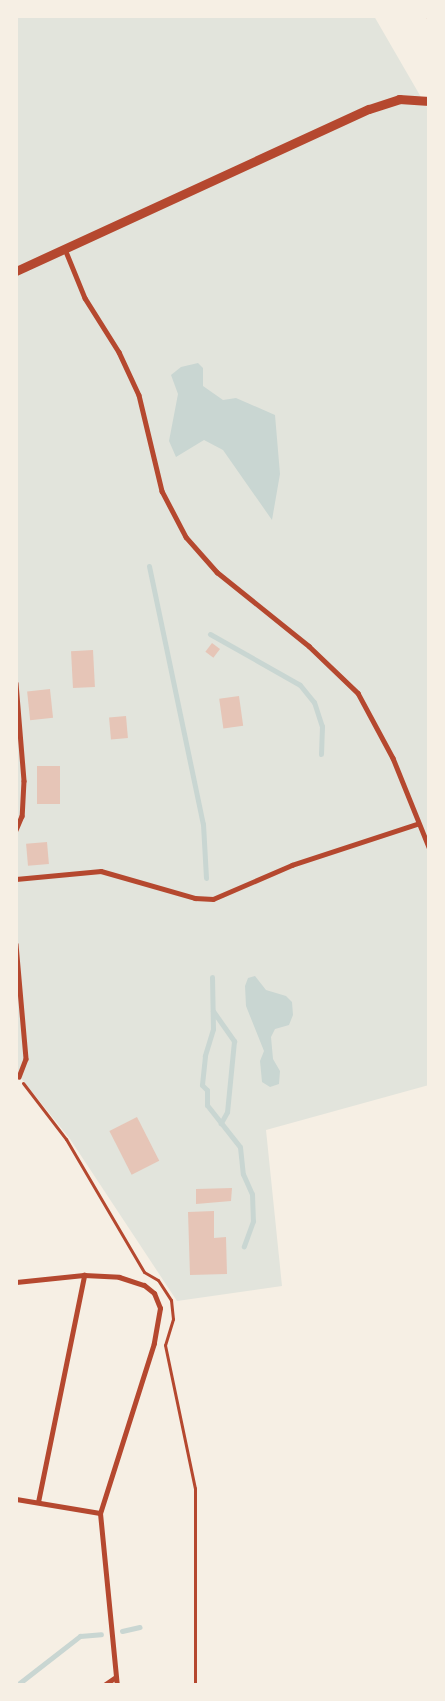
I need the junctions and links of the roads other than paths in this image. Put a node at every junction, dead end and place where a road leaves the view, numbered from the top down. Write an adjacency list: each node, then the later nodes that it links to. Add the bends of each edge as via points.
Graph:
1 (429, 101): 2 (street, via 399,99 377,106)
2 (65, 249): 3 (street); 6 (street, via 86,298 119,352 139,394 162,490 186,537 218,572 309,646 358,693 393,758)
3 (16, 271)
4 (16, 683): 5 (street)
5 (19, 748): 7 (street, via 22,816)
6 (417, 824): 8 (street); 9 (street, via 292,865 213,899 195,898 102,871)
7 (16, 830)
8 (429, 847)
9 (16, 879)
10 (16, 944): 11 (street, via 26,1059)
11 (19, 1078)
12 (84, 1276): 13 (street); 15 (street); 16 (street, via 119,1277 144,1285 158,1301 161,1315)
13 (16, 1282)
14 (16, 1499): 15 (street)
15 (38, 1502): 16 (street)
16 (100, 1513): 17 (street)
17 (116, 1677): 18 (street); 19 (street)
18 (104, 1685)
19 (117, 1685)

